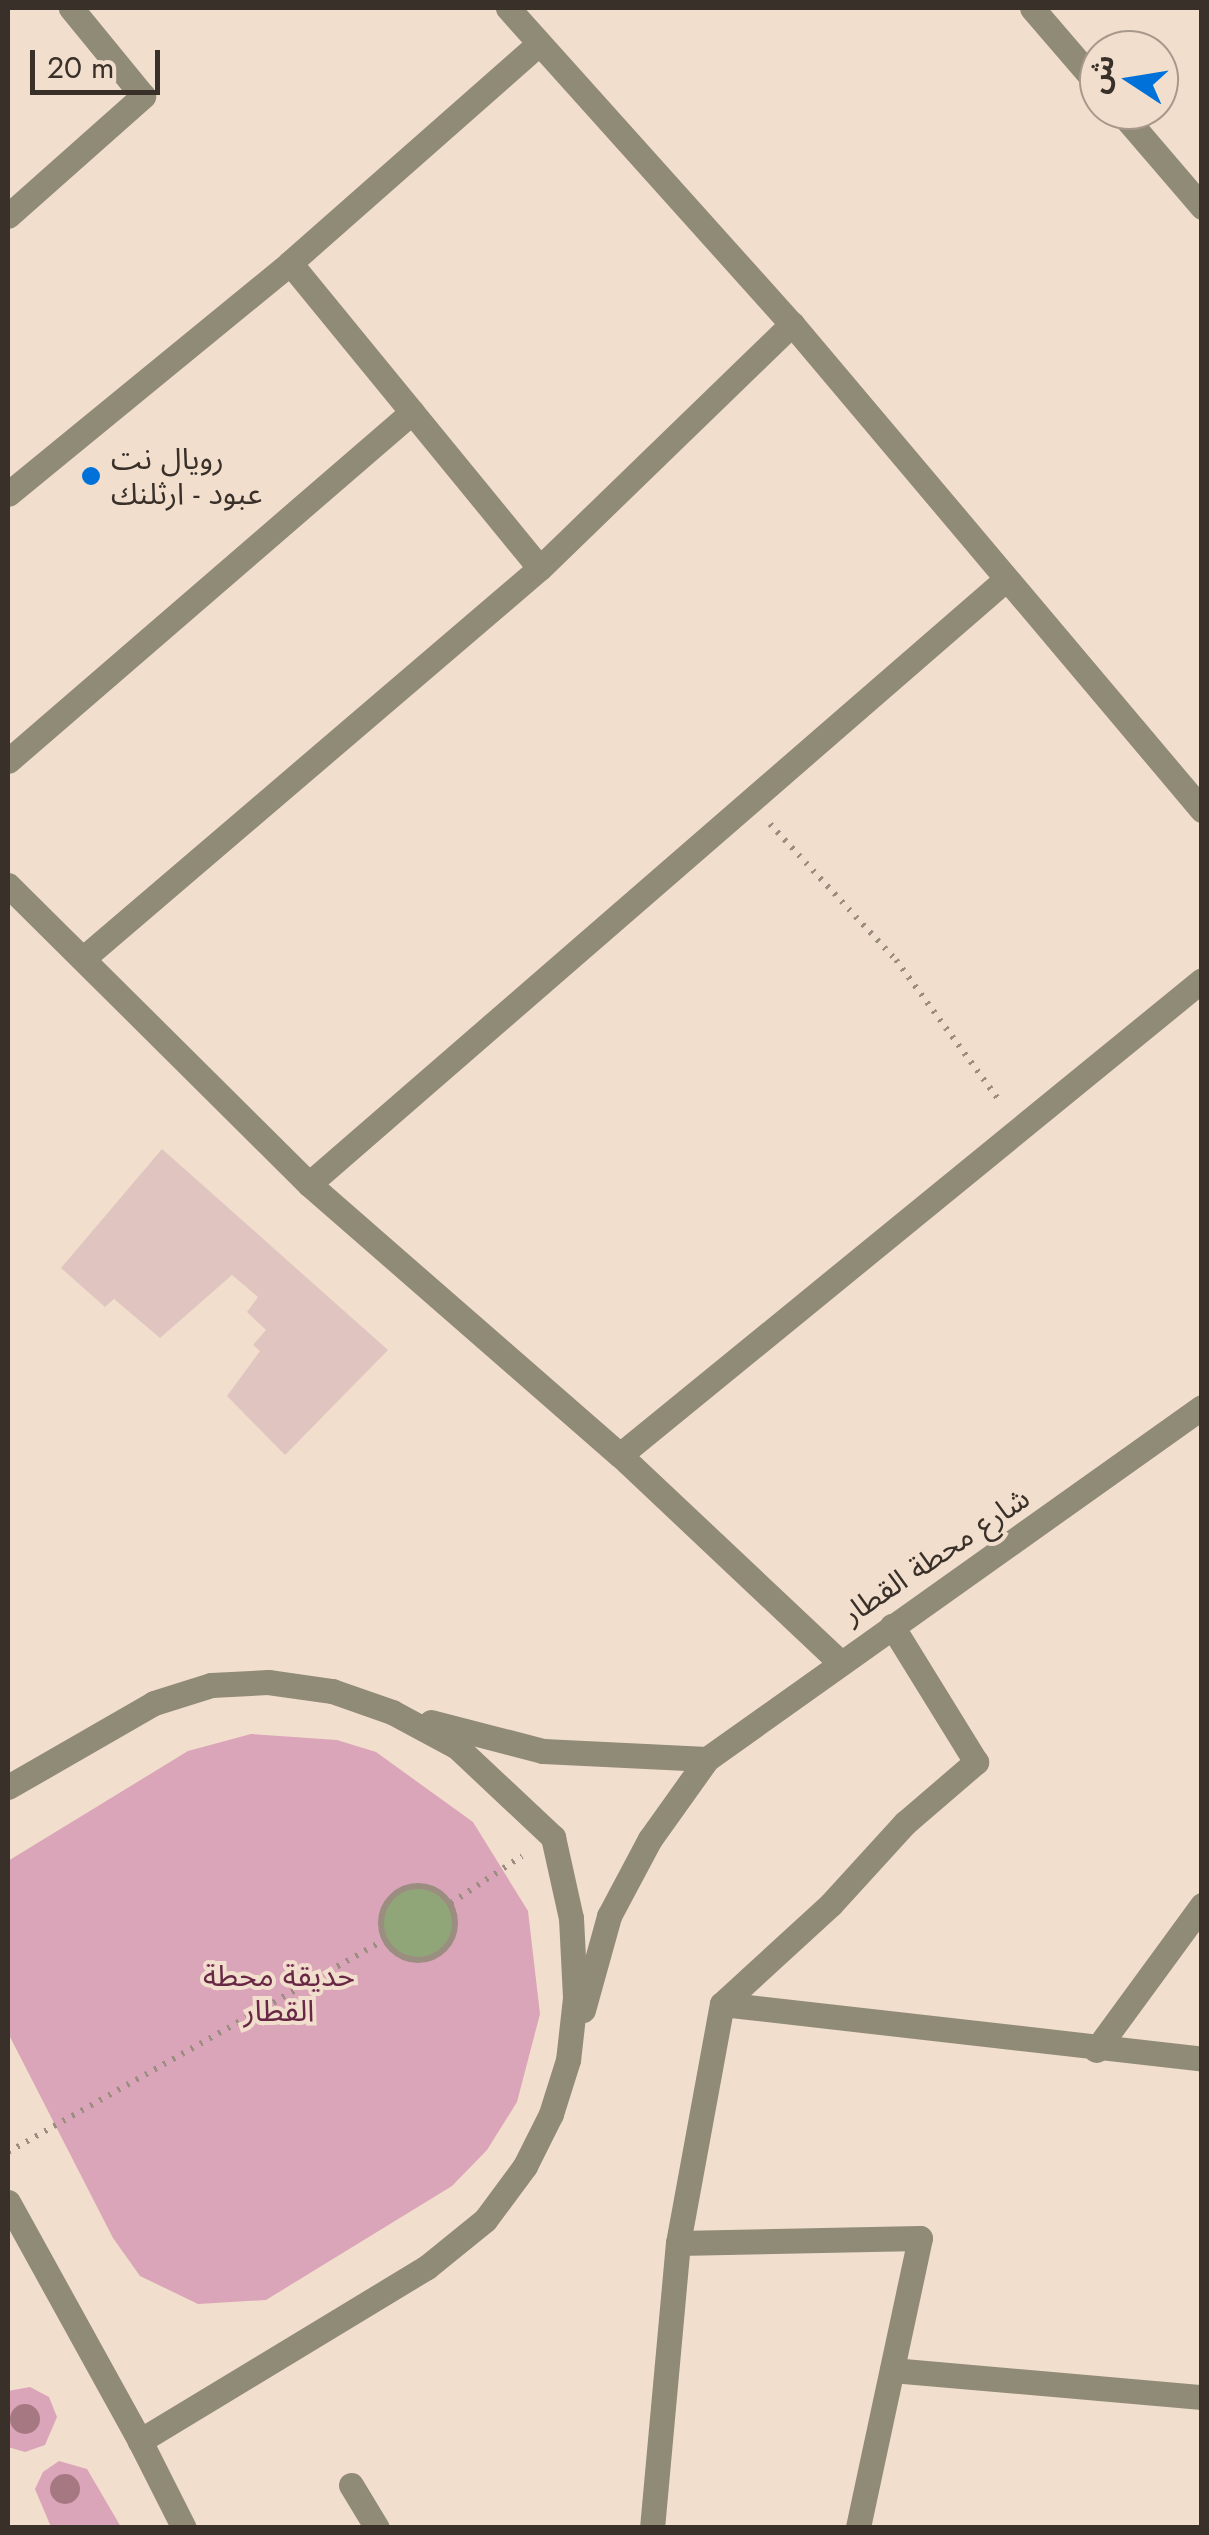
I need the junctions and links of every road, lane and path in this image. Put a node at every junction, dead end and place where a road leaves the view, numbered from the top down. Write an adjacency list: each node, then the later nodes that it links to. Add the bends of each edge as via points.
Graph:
1 (71, 8): 8 (street, via 143,96)
2 (508, 8): 4 (street)
3 (1032, 8): 5 (street)
4 (538, 44): 9 (street); 10 (street)
5 (1079, 63)
6 (1136, 130): 7 (street)
7 (1202, 206)
8 (8, 216)
9 (290, 263): 11 (street); 12 (street)
10 (792, 324): 13 (street); 14 (street)
11 (412, 412): 13 (street); 15 (street)
12 (8, 494)
13 (540, 568): 19 (street)
14 (1005, 580): 16 (street); 17 (street)
15 (8, 761)
16 (754, 804): 21 (path, via 896,960); 22 (street)
17 (1202, 810)
18 (8, 885): 19 (street)
19 (86, 956): 22 (street)
20 (1202, 980): 21 (street)
21 (1019, 1128): 24 (street)
22 (309, 1184): 24 (street)
23 (1202, 1407): 25 (street, شارع محطة القطار)
24 (620, 1455): 26 (street)
25 (892, 1626): 26 (street, شارع محطة القطار); 34 (street, via 976,1762 904,1822 831,1904)
26 (840, 1662): 28 (street, شارع محطة القطار)
27 (392, 1712): 28 (street, via 542,1751); 29 (street, via 332,1691 268,1682 212,1685 154,1703); 30 (street, via 457,1747)
28 (707, 1759): 37 (street, شارع محطة القطار, via 650,1839 609,1916)
29 (8, 1788)
30 (553, 1837): 31 (path); 37 (street, via 571,1918 575,1998)
31 (451, 1903): 33 (path, via 431,1888 406,1887 381,1915); 33 (path, via 456,1927 436,1956 402,1957)
32 (1202, 1904): 35 (street)
33 (385, 1940): 38 (path)
34 (722, 2004): 35 (street); 40 (street)
35 (1096, 2050): 36 (street)
36 (1202, 2058)
37 (568, 2060): 43 (street, via 525,2166 485,2220 427,2267)
38 (8, 2152)
39 (8, 2202): 43 (street)
40 (678, 2243): 41 (street, via 920,2238); 47 (street)
41 (892, 2370): 42 (street); 48 (street)
42 (1202, 2397)
43 (140, 2441): 45 (street)
44 (351, 2485): 46 (street)
45 (184, 2528)
46 (378, 2528)
47 (652, 2528)
48 (858, 2528)

